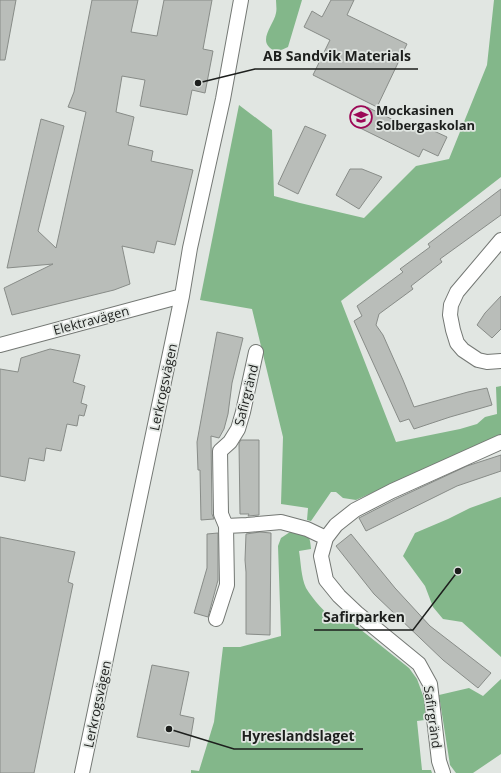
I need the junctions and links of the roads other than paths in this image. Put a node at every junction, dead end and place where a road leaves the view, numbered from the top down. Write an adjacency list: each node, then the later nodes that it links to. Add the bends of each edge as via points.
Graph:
1 (241, 0): 3 (street, Lerkrogsvägen)
2 (501, 240): 6 (street, via 457,292 450,315 455,337 463,350 478,360)
3 (182, 296): 4 (street, Elektravägen); 11 (street, Lerkrogsvägen)
4 (0, 345)
5 (256, 352): 8 (street, Safirgränd, via 238,429 220,452 221,514)
6 (501, 361)
7 (501, 442): 9 (street, Safirgränd, via 355,510 336,525)
8 (226, 526): 9 (street, via 281,522 307,529); 10 (street, Safirgränd, via 227,585)
9 (326, 538): 12 (street, Safirgränd, via 321,556 326,580 358,614 419,664 430,684 439,761)
10 (216, 619)
11 (82, 773)
12 (443, 773)

